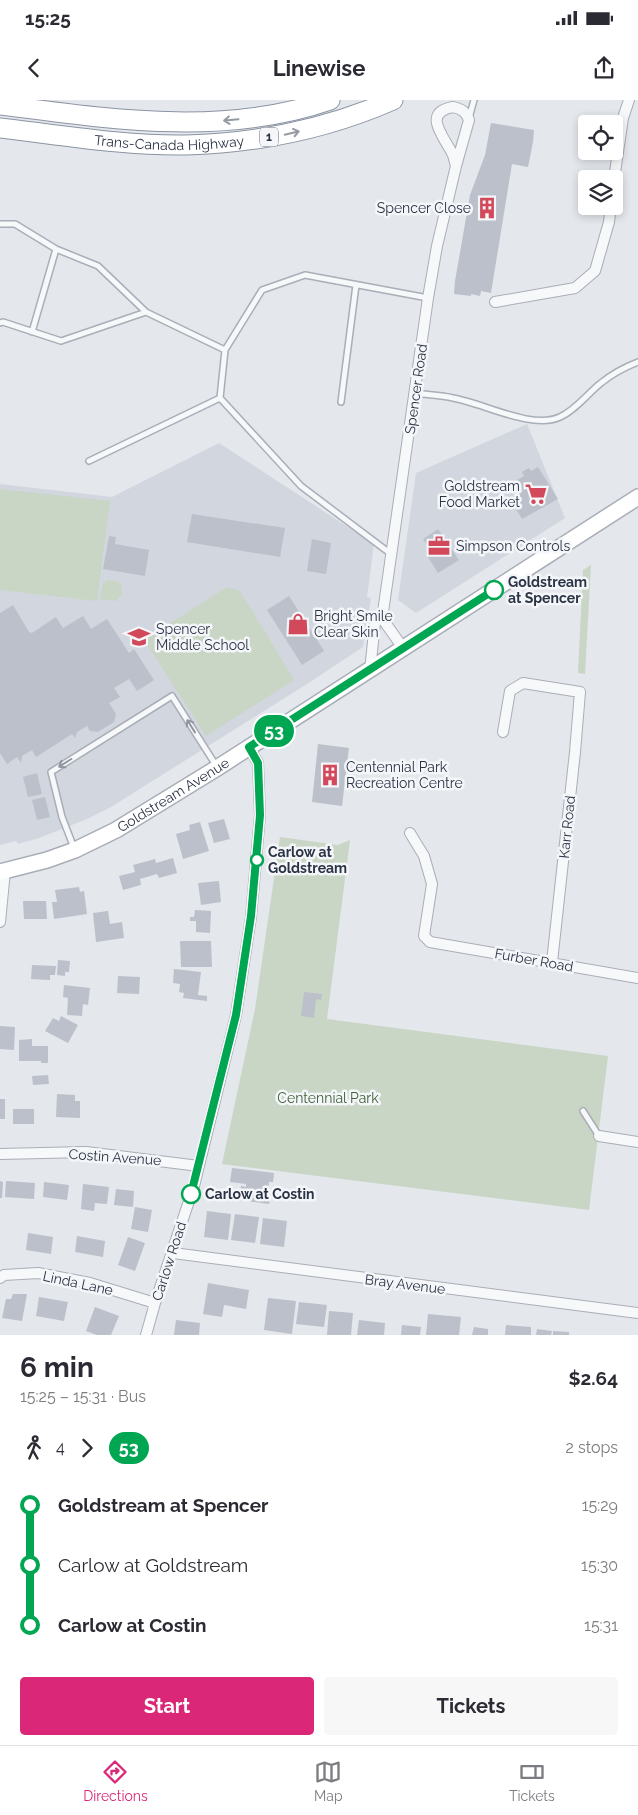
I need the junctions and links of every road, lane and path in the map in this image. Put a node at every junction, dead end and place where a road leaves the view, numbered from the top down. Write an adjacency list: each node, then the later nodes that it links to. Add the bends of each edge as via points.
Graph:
1 (12, 100): 7 (highway)
2 (330, 100): 7 (highway, Trans-Canada Highway / 1, one-way to 7, via 256,118 203,123)
3 (393, 100): 11 (highway, Trans-Canada Highway / 1, one-way to 3, via 185,145 286,135 350,117)
4 (474, 100): 8 (lane)
5 (629, 100): 13 (street)
6 (0, 105): 7 (highway, Trans-Canada Highway / 1)
7 (91, 116)
8 (469, 120): 12 (street, Spencer Road); 12 (street, via 459,108 446,109 437,119 440,134 453,154)
9 (0, 128): 11 (highway, Trans-Canada Highway / 1)
10 (0, 137): 11 (highway, via 72,146)
11 (139, 143)
12 (456, 166): 18 (street, Spencer Road)
13 (615, 170)
14 (610, 215): 19 (street, via 595,272 575,288)
15 (0, 224): 16 (lane, via 15,224)
16 (56, 249): 20 (lane, via 98,266); 22 (lane)
17 (356, 285): 18 (lane); 23 (lane, via 305,275 262,290); 27 (lane)
18 (428, 298): 25 (street, Spencer Road)
19 (495, 302)
20 (146, 312): 22 (lane, via 62,342); 23 (lane)
21 (0, 323): 22 (lane)
22 (32, 332)
23 (225, 350): 26 (lane)
24 (638, 362): 25 (lane, via 602,382 569,412 547,421 523,418 453,398)
25 (415, 393): 30 (street, Spencer Road)
26 (220, 398): 28 (lane); 30 (lane, via 301,486)
27 (341, 402)
28 (89, 461)
29 (638, 497): 32 (main road, Goldstream Avenue)
30 (391, 554): 31 (street, Spencer Road)
31 (383, 612): 32 (street, via 384,621); 33 (street, Spencer Road, via 376,623)
32 (403, 648): 33 (main road, Goldstream Avenue)
33 (370, 670): 35 (main road, Goldstream Avenue)
34 (503, 732): 41 (street, Karr Road, via 510,690 523,683 580,692)
35 (249, 747): 36 (main road, Goldstream Avenue); 47 (street, Carlow Road, via 258,763 260,815 251,916 236,1015)
36 (217, 768): 38 (main road, Goldstream Avenue, via 116,830); 38 (lane, one-way to 38, via 172,696 51,772 62,817)
37 (410, 832): 41 (street, Furber Road, via 424,856 432,884 424,936 430,942)
38 (75, 850): 39 (main road, Goldstream Avenue)
39 (2, 872): 40 (street)
40 (0, 922)
41 (552, 962): 42 (street, Furber Road)
42 (638, 978)
43 (582, 1111): 44 (lane)
44 (599, 1136): 45 (street)
45 (638, 1142)
46 (0, 1154): 47 (street, Costin Avenue, via 86,1152)
47 (199, 1166): 48 (street, Carlow Road)
48 (173, 1253): 50 (street, Carlow Road); 51 (street, Bray Avenue)
49 (0, 1278): 50 (street, Linda Lane, via 4,1275 38,1274 90,1283)
50 (155, 1303): 52 (street, Carlow Road)
51 (638, 1313)
52 (146, 1335)

